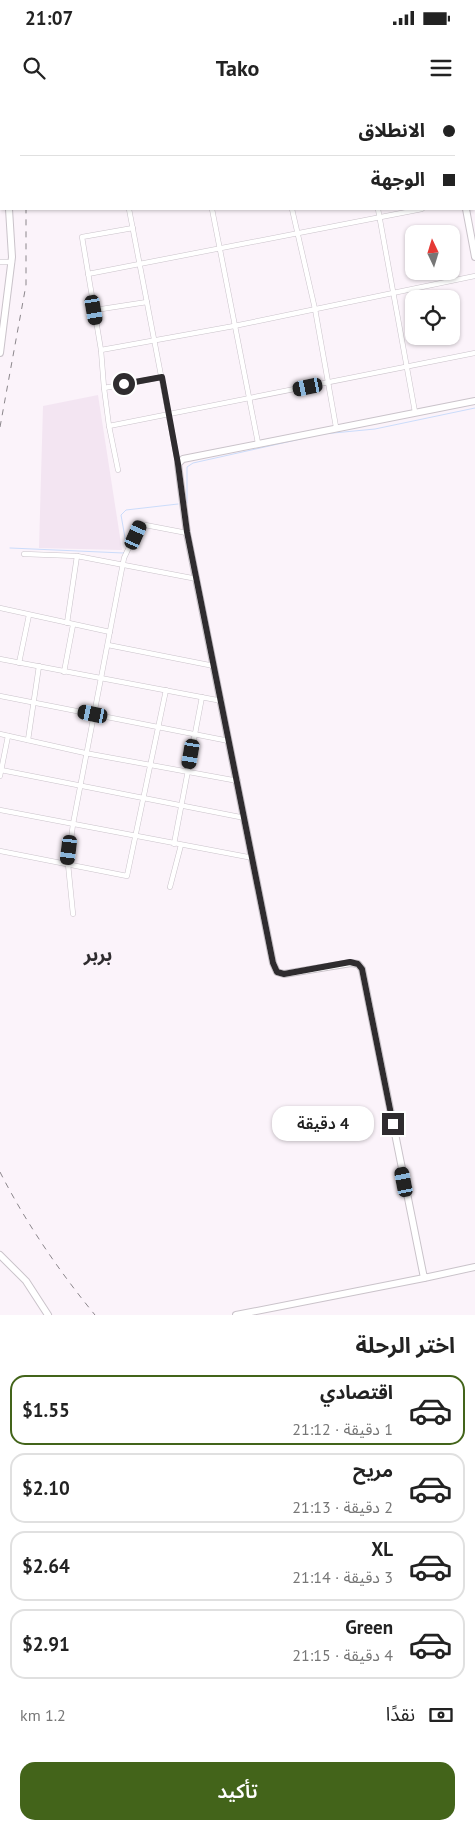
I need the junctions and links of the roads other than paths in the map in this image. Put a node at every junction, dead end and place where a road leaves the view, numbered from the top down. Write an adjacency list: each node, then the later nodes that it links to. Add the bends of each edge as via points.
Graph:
1 (9, 210): 14 (street)
2 (129, 210): 9 (street)
3 (212, 210): 11 (street)
4 (292, 210): 10 (street)
5 (378, 210): 8 (street)
6 (417, 210): 8 (street)
7 (466, 210): 12 (street)
8 (380, 217): 10 (street); 18 (street)
9 (133, 228): 15 (street); 16 (street, via 82,237)
10 (297, 234): 11 (street); 22 (street)
11 (220, 249): 15 (street); 23 (street)
12 (475, 257)
13 (0, 262): 14 (street)
14 (12, 262): 19 (street)
15 (140, 265): 16 (street); 20 (street)
16 (88, 274): 21 (street)
17 (475, 276): 18 (street)
18 (394, 293): 22 (street); 28 (street)
19 (3, 298): 26 (street, via 5,326)
20 (147, 302): 21 (street); 24 (street)
21 (94, 310): 25 (street)
22 (315, 310): 23 (street); 30 (street)
23 (234, 326): 24 (street); 32 (street)
24 (154, 340): 25 (street); 29 (street)
25 (101, 350): 31 (street)
26 (0, 353)
27 (475, 353): 28 (street)
28 (406, 367): 30 (street); 34 (street)
29 (162, 377): 31 (street); 35 (street)
30 (328, 384): 32 (street); 37 (street)
31 (104, 388): 36 (street)
32 (249, 399): 35 (street); 38 (street)
33 (475, 401): 34 (street)
34 (415, 412): 37 (street)
35 (169, 416): 36 (street); 39 (street)
36 (109, 426): 40 (street)
37 (336, 427): 38 (street)
38 (258, 443): 39 (street, via 183,459)
39 (178, 464): 41 (street)
40 (118, 470)
41 (187, 532): 44 (street, via 140,524); 45 (street)
42 (24, 554): 43 (street)
43 (77, 556): 44 (street); 48 (street)
44 (123, 566): 45 (street); 50 (street)
45 (198, 579): 55 (street)
46 (0, 608): 47 (street)
47 (28, 614): 48 (street); 53 (street)
48 (66, 623): 49 (street)
49 (73, 625): 50 (street); 56 (street)
50 (110, 632): 51 (street)
51 (108, 645): 55 (street); 57 (street)
52 (0, 659): 53 (street)
53 (19, 662): 54 (street)
54 (39, 666): 56 (street); 62 (street)
55 (215, 666): 61 (street)
56 (64, 672): 57 (street)
57 (100, 679): 58 (street); 63 (street)
58 (166, 690): 60 (street); 64 (street)
59 (0, 696): 62 (street)
60 (202, 697): 61 (street); 66 (street)
61 (222, 701): 69 (street)
62 (35, 702): 63 (street); 68 (street)
63 (93, 714): 64 (street); 70 (street)
64 (158, 727): 66 (street); 71 (street)
65 (0, 734): 67 (street)
66 (194, 735): 69 (street); 73 (street)
67 (8, 736): 68 (street); 72 (street)
68 (28, 740): 70 (street)
69 (230, 742): 75 (street)
70 (84, 753): 71 (street); 76 (street)
71 (150, 766): 73 (street); 77 (street)
72 (1, 770): 74 (street); 76 (street)
73 (188, 772): 75 (street); 78 (street)
74 (0, 776)
75 (238, 781): 80 (street)
76 (79, 785): 77 (street); 81 (street)
77 (144, 798): 78 (street); 82 (street)
78 (182, 805): 80 (street); 83 (street)
79 (0, 810): 81 (street)
80 (245, 818): 86 (street)
81 (73, 824): 82 (street); 87 (street)
82 (137, 836): 83 (street); 87 (street, via 126,876)
83 (174, 844): 84 (street)
84 (181, 845): 86 (street); 88 (street)
85 (0, 851): 87 (street)
86 (253, 858): 92 (street, via 277,972 284,974 350,962 362,969)
87 (68, 864): 89 (street)
88 (170, 887)
89 (73, 914)
90 (0, 1255): 93 (street, via 26,1281)
91 (475, 1268): 92 (street)
92 (424, 1278): 94 (street)
93 (48, 1315)
94 (236, 1315)

